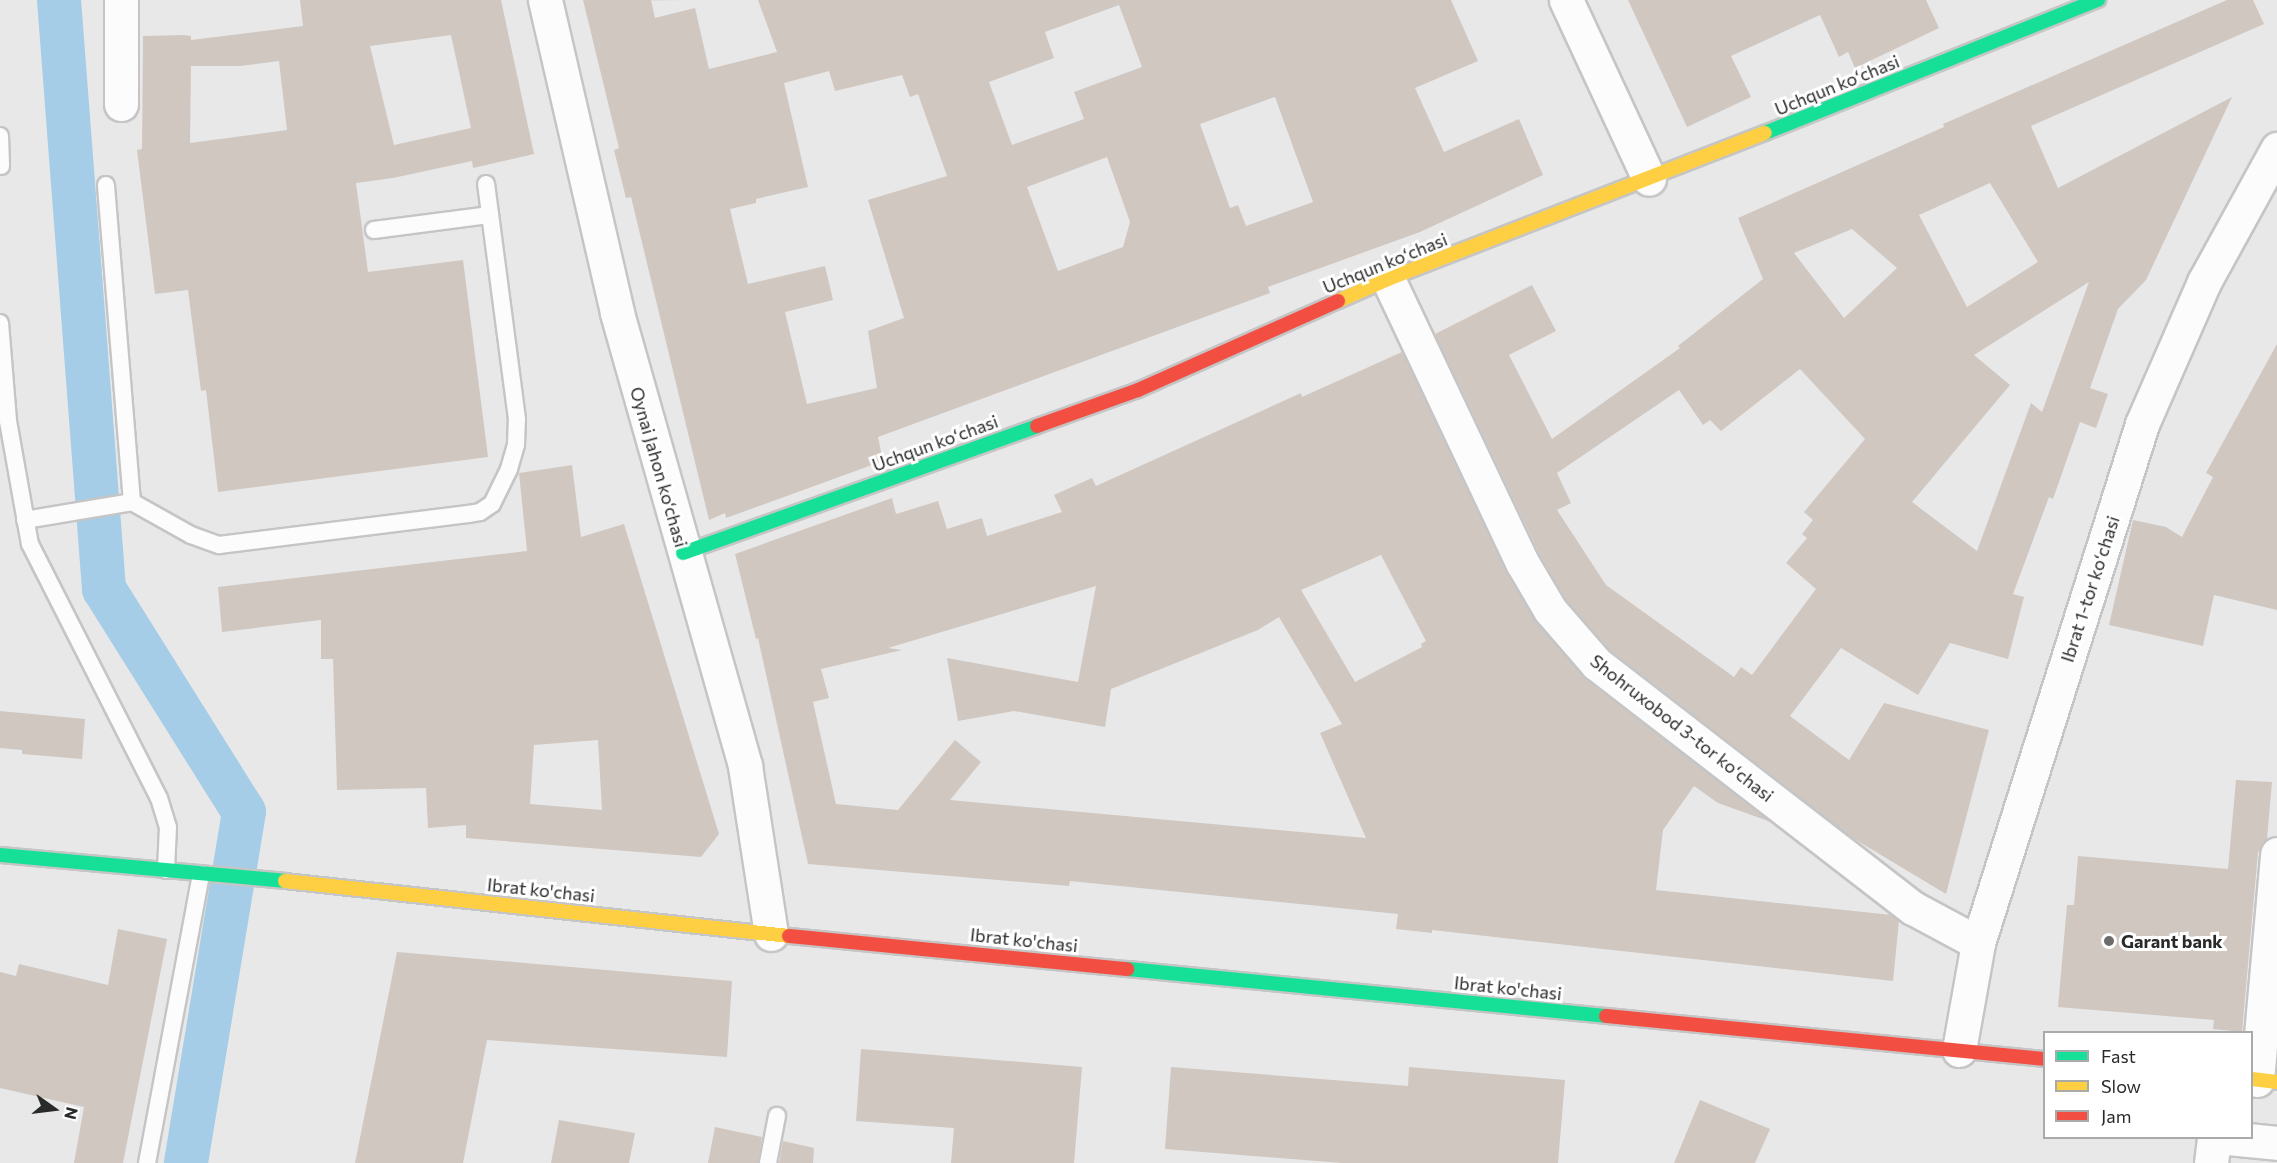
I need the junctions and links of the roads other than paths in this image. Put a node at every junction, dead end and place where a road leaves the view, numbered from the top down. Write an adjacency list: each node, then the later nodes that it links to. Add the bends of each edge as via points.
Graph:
1 (120, 0): 5 (street)
2 (545, 0): 18 (street, Oynai Jahon ko‘chasi, via 616,313)
3 (1566, 0): 9 (street)
4 (2098, 0): 9 (main road, Uchqun koʻchasi)
5 (121, 104)
6 (0, 136): 8 (lane)
7 (2277, 149): 24 (street, Ibrat 1-tor koʻchasi, via 2204,282 2142,424)
8 (1, 166)
9 (1649, 179): 14 (main road, Uchqun koʻchasi)
10 (486, 184): 12 (lane)
11 (106, 185): 16 (lane)
12 (490, 215): 13 (lane); 16 (lane, via 517,419 516,445 509,469 492,504 468,514 219,545)
13 (374, 230)
14 (1388, 279): 18 (main road, Uchqun koʻchasi, via 1138,390); 24 (street, Shohruxobod 3-tor koʻchasi, via 1523,564 1550,610 1597,664 1913,908)
15 (0, 323): 17 (lane, via 8,421)
16 (124, 504): 17 (lane)
17 (25, 520): 21 (lane, via 30,544 159,798 168,827)
18 (683, 553): 23 (street, Oynai Jahon ko‘chasi, via 745,766)
19 (2277, 854): 27 (street)
20 (0, 855): 21 (main road, Ibrat ko'chasi)
21 (166, 870): 22 (main road, Ibrat ko'chasi)
22 (208, 874): 23 (main road, Ibrat ko'chasi); 32 (lane)
23 (771, 934): 25 (main road, Ibrat ko'chasi)
24 (1978, 943): 25 (street, Ibrat 1-tor koʻchasi)
25 (1959, 1050): 26 (main road, Ibrat ko'chasi)
26 (2043, 1059)
27 (2262, 1080)
28 (777, 1116): 33 (lane)
29 (2214, 1139): 34 (street)
30 (2244, 1139): 31 (street)
31 (2277, 1143)
32 (147, 1163)
33 (768, 1163)
34 (2211, 1163)

